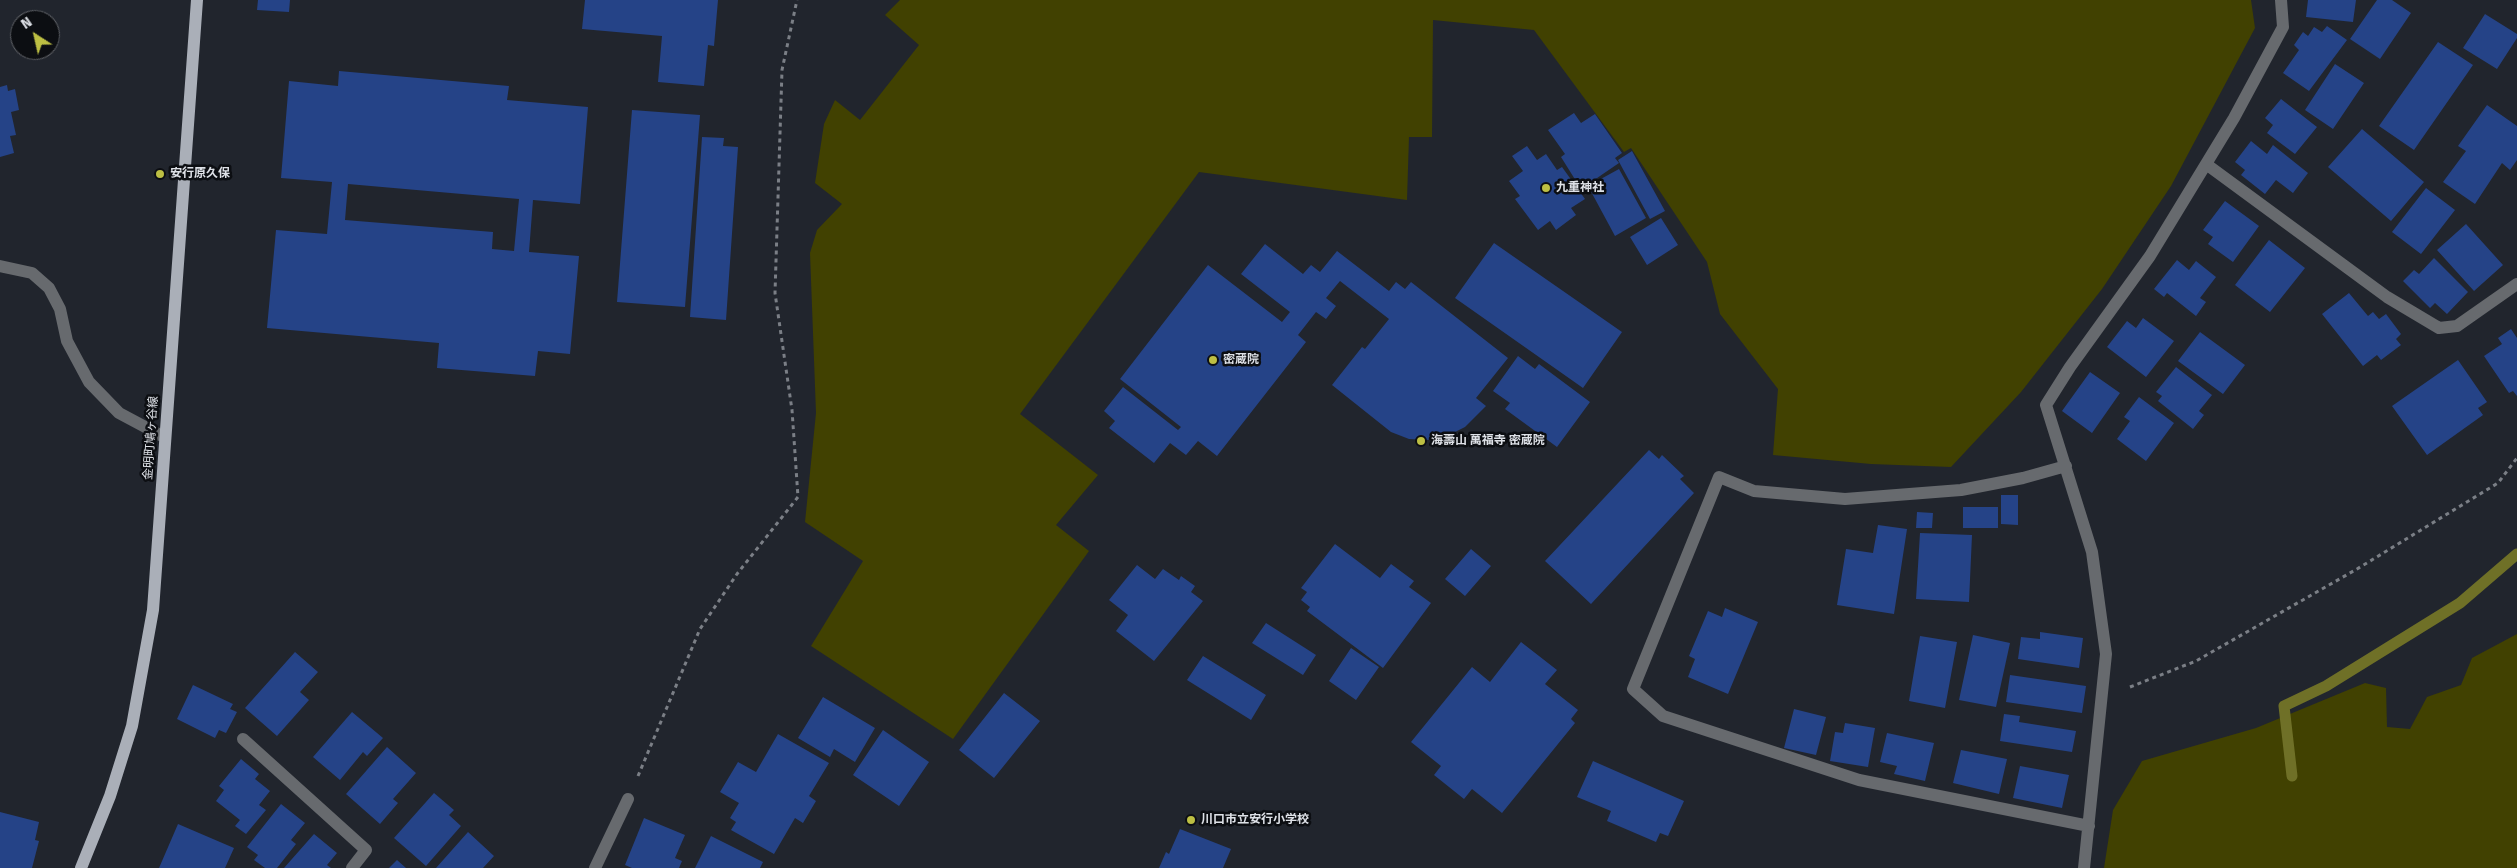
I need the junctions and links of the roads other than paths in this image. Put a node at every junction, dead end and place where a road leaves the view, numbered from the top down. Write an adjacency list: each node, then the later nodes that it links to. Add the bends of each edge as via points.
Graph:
1 (196, 0): 6 (main road, 金明町鳩ヶ谷線)
2 (2281, 0): 3 (street, via 2283,27)
3 (2206, 164): 5 (street, via 2387,296 2440,328 2457,326); 7 (street, via 2150,256 2046,405)
4 (0, 266): 6 (street, via 32,273 49,288 60,309 67,341 89,382 119,413)
5 (2517, 284)
6 (164, 437): 11 (main road, 金明町鳩ヶ谷線, via 153,610 132,726 110,796)
7 (2066, 466): 10 (street, via 2092,552 2106,654); 10 (street, via 1961,490 1845,498 1754,491 1719,477 1633,689 1663,716 1859,780)
8 (243, 739): 12 (street, via 366,850)
9 (628, 799): 13 (street)
10 (2089, 826): 14 (street)
11 (81, 868)
12 (352, 868)
13 (595, 868)
14 (2084, 868)

